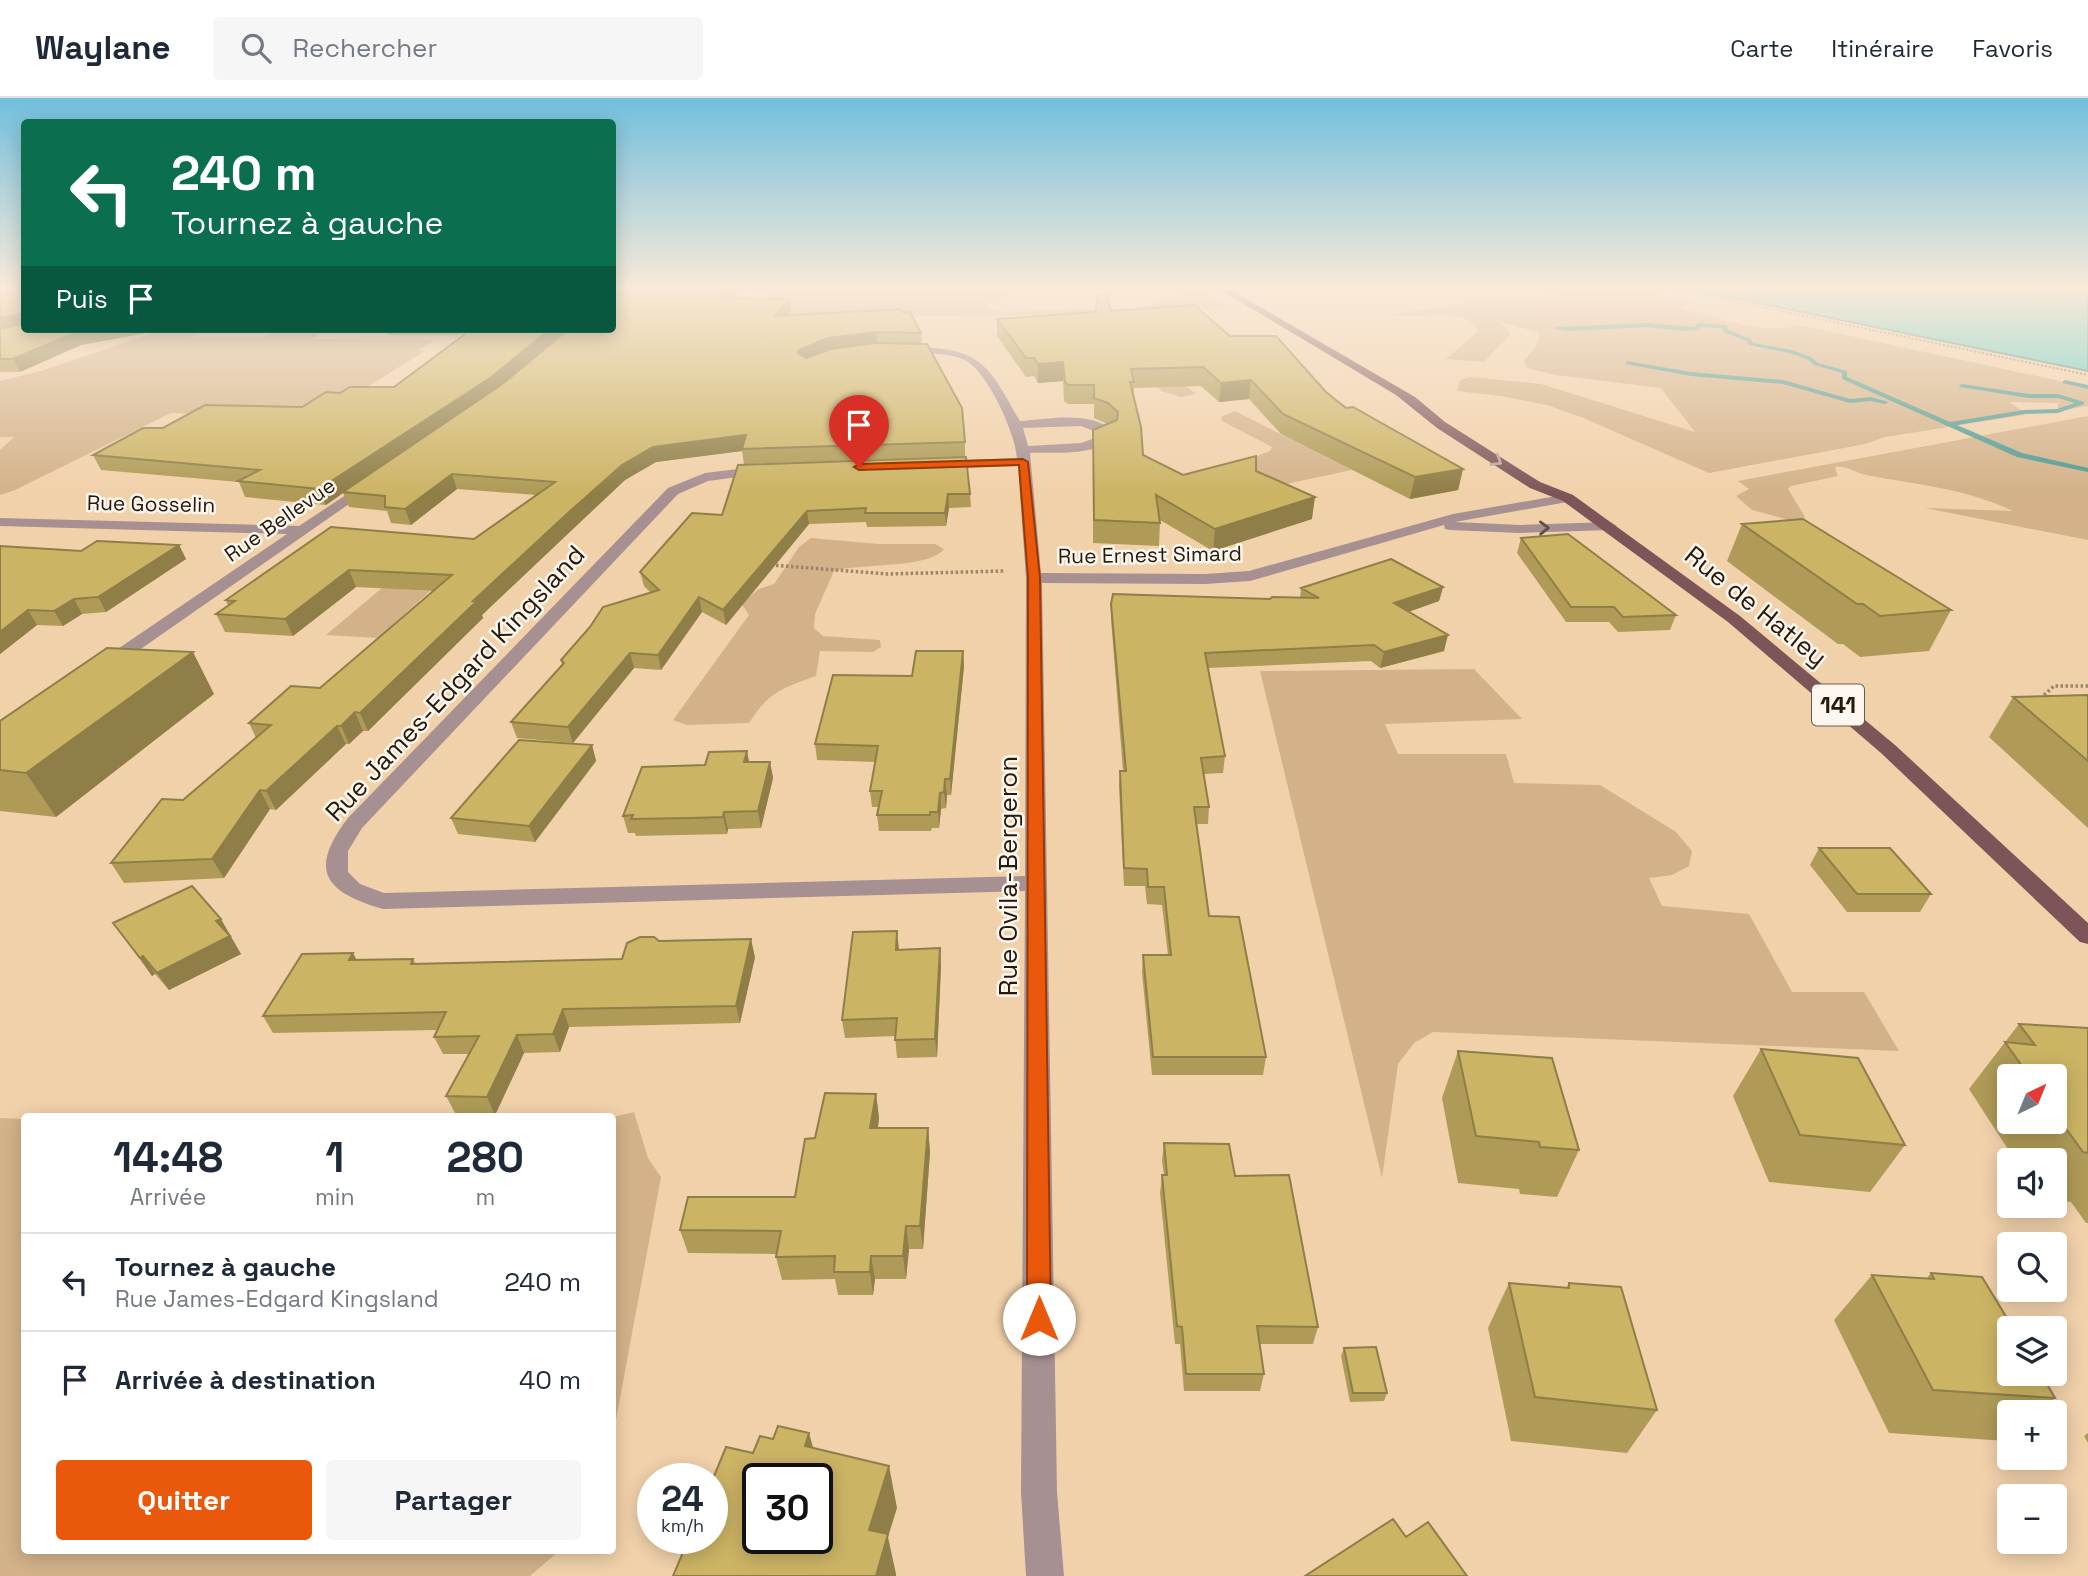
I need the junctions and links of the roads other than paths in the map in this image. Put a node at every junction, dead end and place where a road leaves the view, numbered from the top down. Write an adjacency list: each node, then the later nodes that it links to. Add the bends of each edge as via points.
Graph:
1 (955, 355): 4 (street, Rue Ovila-Bergeron, via 980,366)
2 (1337, 355): 3 (main road, Rue de Hatley / 141)
3 (1401, 394): 9 (main road, Rue de Hatley / 141, one-way to 9, via 1535,485); 9 (main road, Rue de Hatley / 141, via 1556,481)
4 (1016, 425): 5 (street, Rue Ovila-Bergeron); 5 (street, via 1084,422 1111,435 1084,446)
5 (1023, 456): 6 (street); 14 (street, Rue Ovila-Bergeron)
6 (914, 466)
7 (776, 470): 16 (street, Rue James-Edgard Kingsland, via 719,474 673,491 355,823 341,839 335,871 360,895 383,901)
8 (382, 475): 13 (street, Rue Bellevue)
9 (1568, 498): 11 (street, Rue Ernest Simard); 12 (main road, Rue de Hatley / 141)
10 (0, 522): 13 (street, Rue Gosselin)
11 (1427, 525): 12 (street, Rue Ernest Simard, one-way to 12); 14 (street, Rue Ernest Simard, via 1250,576)
12 (1610, 526): 17 (main road, Rue de Hatley / 141, via 1830,698)
13 (302, 530): 15 (street, Rue Bellevue)
14 (1033, 574): 16 (street, Rue Ovila-Bergeron)
15 (98, 671)
16 (1036, 883): 18 (street, Rue Ovila-Bergeron, via 1039,1492)
17 (2088, 936)
18 (1045, 1576)

